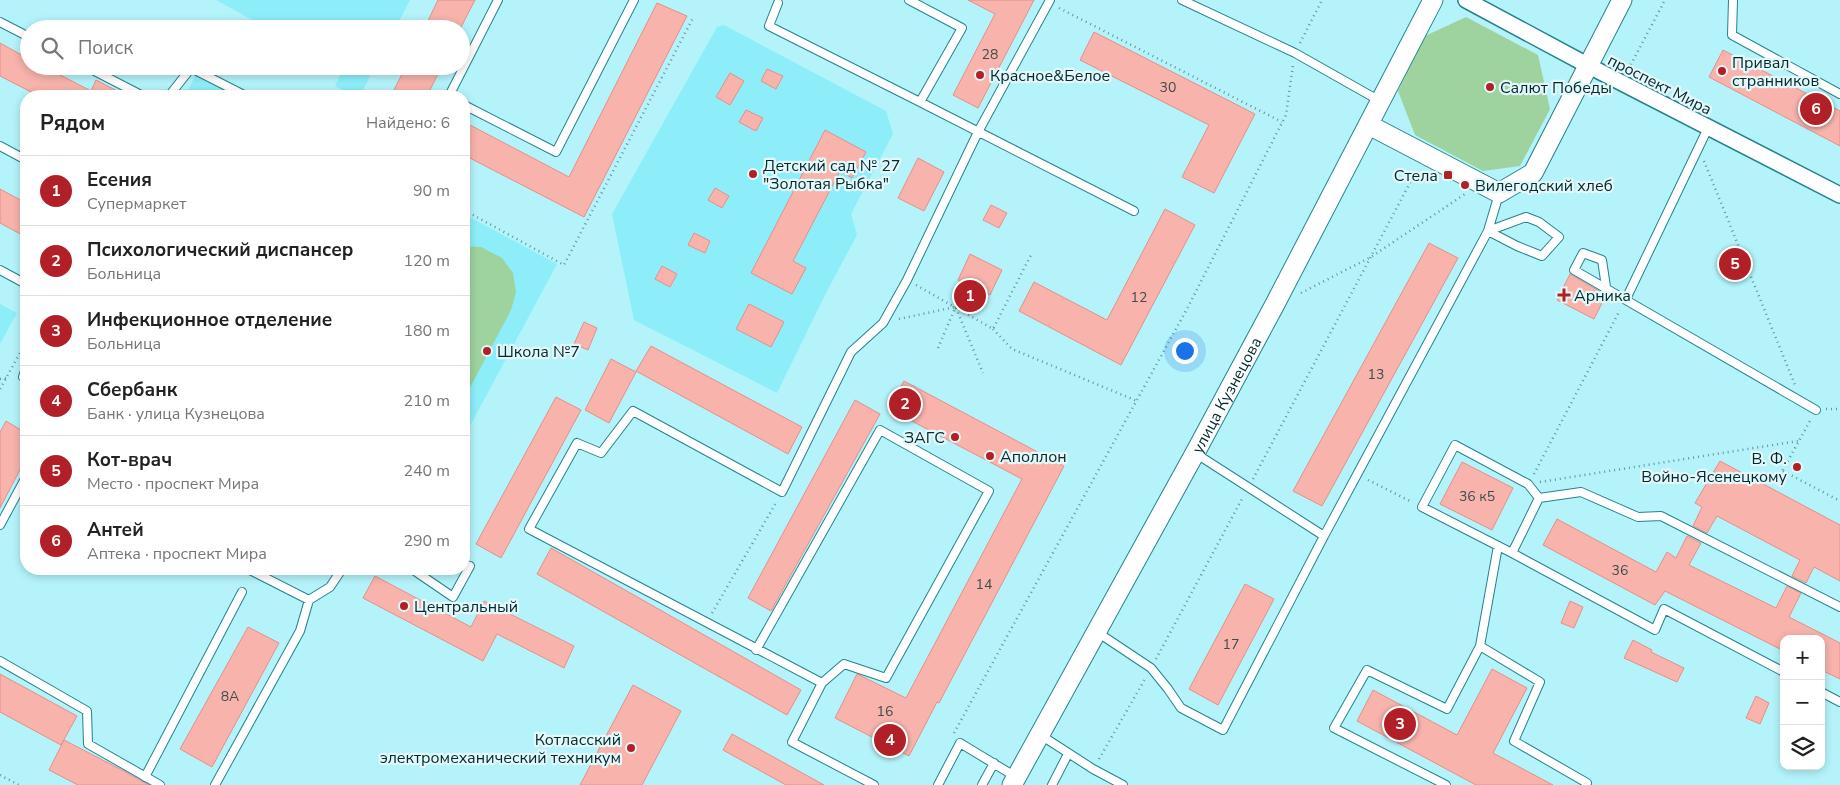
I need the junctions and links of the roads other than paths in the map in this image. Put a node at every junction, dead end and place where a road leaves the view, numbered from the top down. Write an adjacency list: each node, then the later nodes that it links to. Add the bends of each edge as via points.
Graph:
1 (498, 0): 13 (lane)
2 (634, 0): 26 (lane, via 556,152)
3 (909, 0): 25 (lane, via 962,28)
4 (1182, 0): 24 (lane, via 1295,53)
5 (1433, 0): 24 (street, улица Кузнецова)
6 (1466, 0): 14 (street, проспект Мира)
7 (1622, 0): 14 (street)
8 (1733, 0): 23 (lane, via 1732,35)
9 (777, 1): 25 (lane, via 770,26)
10 (1049, 1): 29 (lane)
11 (0, 22): 12 (lane)
12 (20, 32)
13 (470, 55)
14 (1588, 66): 28 (street, проспект Мира); 32 (street, via 1533,173)
15 (102, 75): 19 (lane)
16 (186, 75): 20 (lane)
17 (205, 75): 21 (lane)
18 (460, 75): 22 (lane)
19 (131, 90)
20 (174, 90)
21 (234, 90)
22 (452, 90)
23 (1840, 94)
24 (1380, 101): 27 (street, улица Кузнецова)
25 (920, 102): 29 (lane)
26 (470, 108)
27 (1369, 125): 32 (street); 41 (street, улица Кузнецова)
28 (1708, 128): 33 (street, проспект Мира); 39 (lane)
29 (978, 132): 34 (lane); 57 (lane, via 907,280 883,322 851,352 782,492 633,411 601,453 577,443 529,530)
30 (0, 146): 31 (lane)
31 (20, 157)
32 (1500, 193): 35 (lane)
33 (1840, 195)
34 (1134, 212)
35 (1488, 231): 35 (lane, via 1526,217 1559,237 1542,256); 45 (lane)
36 (0, 270): 37 (lane)
37 (20, 281)
38 (1606, 287): 38 (lane, via 1574,270 1583,253 1602,260); 39 (lane)
39 (1626, 299): 40 (lane)
40 (1816, 410)
41 (1195, 454): 45 (lane); 55 (street, улица Кузнецова)
42 (20, 488): 44 (lane)
43 (1539, 498): 46 (lane, via 1528,484 1455,446 1422,507); 47 (lane); 54 (lane, via 1581,492 1638,517 1662,516)
44 (0, 525)
45 (1324, 536): 55 (lane, via 1223,730 1181,708 1152,668)
46 (1498, 546): 47 (lane); 56 (lane)
47 (1512, 553): 59 (lane, via 1655,630 1664,609)
48 (260, 575): 53 (lane)
49 (338, 575): 53 (lane, via 330,587)
50 (421, 575): 51 (lane, via 453,597)
51 (465, 575)
52 (242, 592): 66 (lane)
53 (309, 600): 69 (lane, via 300,631)
54 (1840, 607)
55 (1097, 632): 63 (street, улица Кузнецова)
56 (1480, 646): 75 (lane, via 1447,709 1367,670 1334,728); 76 (lane, via 1540,682 1514,741)
57 (756, 650): 60 (lane); 60 (lane, via 880,430 989,491 886,678 844,664)
58 (0, 660): 66 (lane, via 87,711 88,744)
59 (1780, 670)
60 (822, 683): 70 (lane, via 792,742)
61 (1825, 694): 62 (lane)
62 (1840, 702)
63 (1039, 734): 64 (lane); 67 (street, улица Кузнецова)
64 (1068, 754): 73 (lane); 74 (lane)
65 (994, 763): 67 (lane); 71 (lane, via 960,743); 72 (lane)
66 (145, 777): 68 (lane)
67 (1014, 781)
68 (160, 785)
69 (215, 785)
70 (874, 785)
71 (938, 785)
72 (982, 785)
73 (1052, 785)
74 (1123, 785)
75 (1446, 785)
76 (1586, 785)

